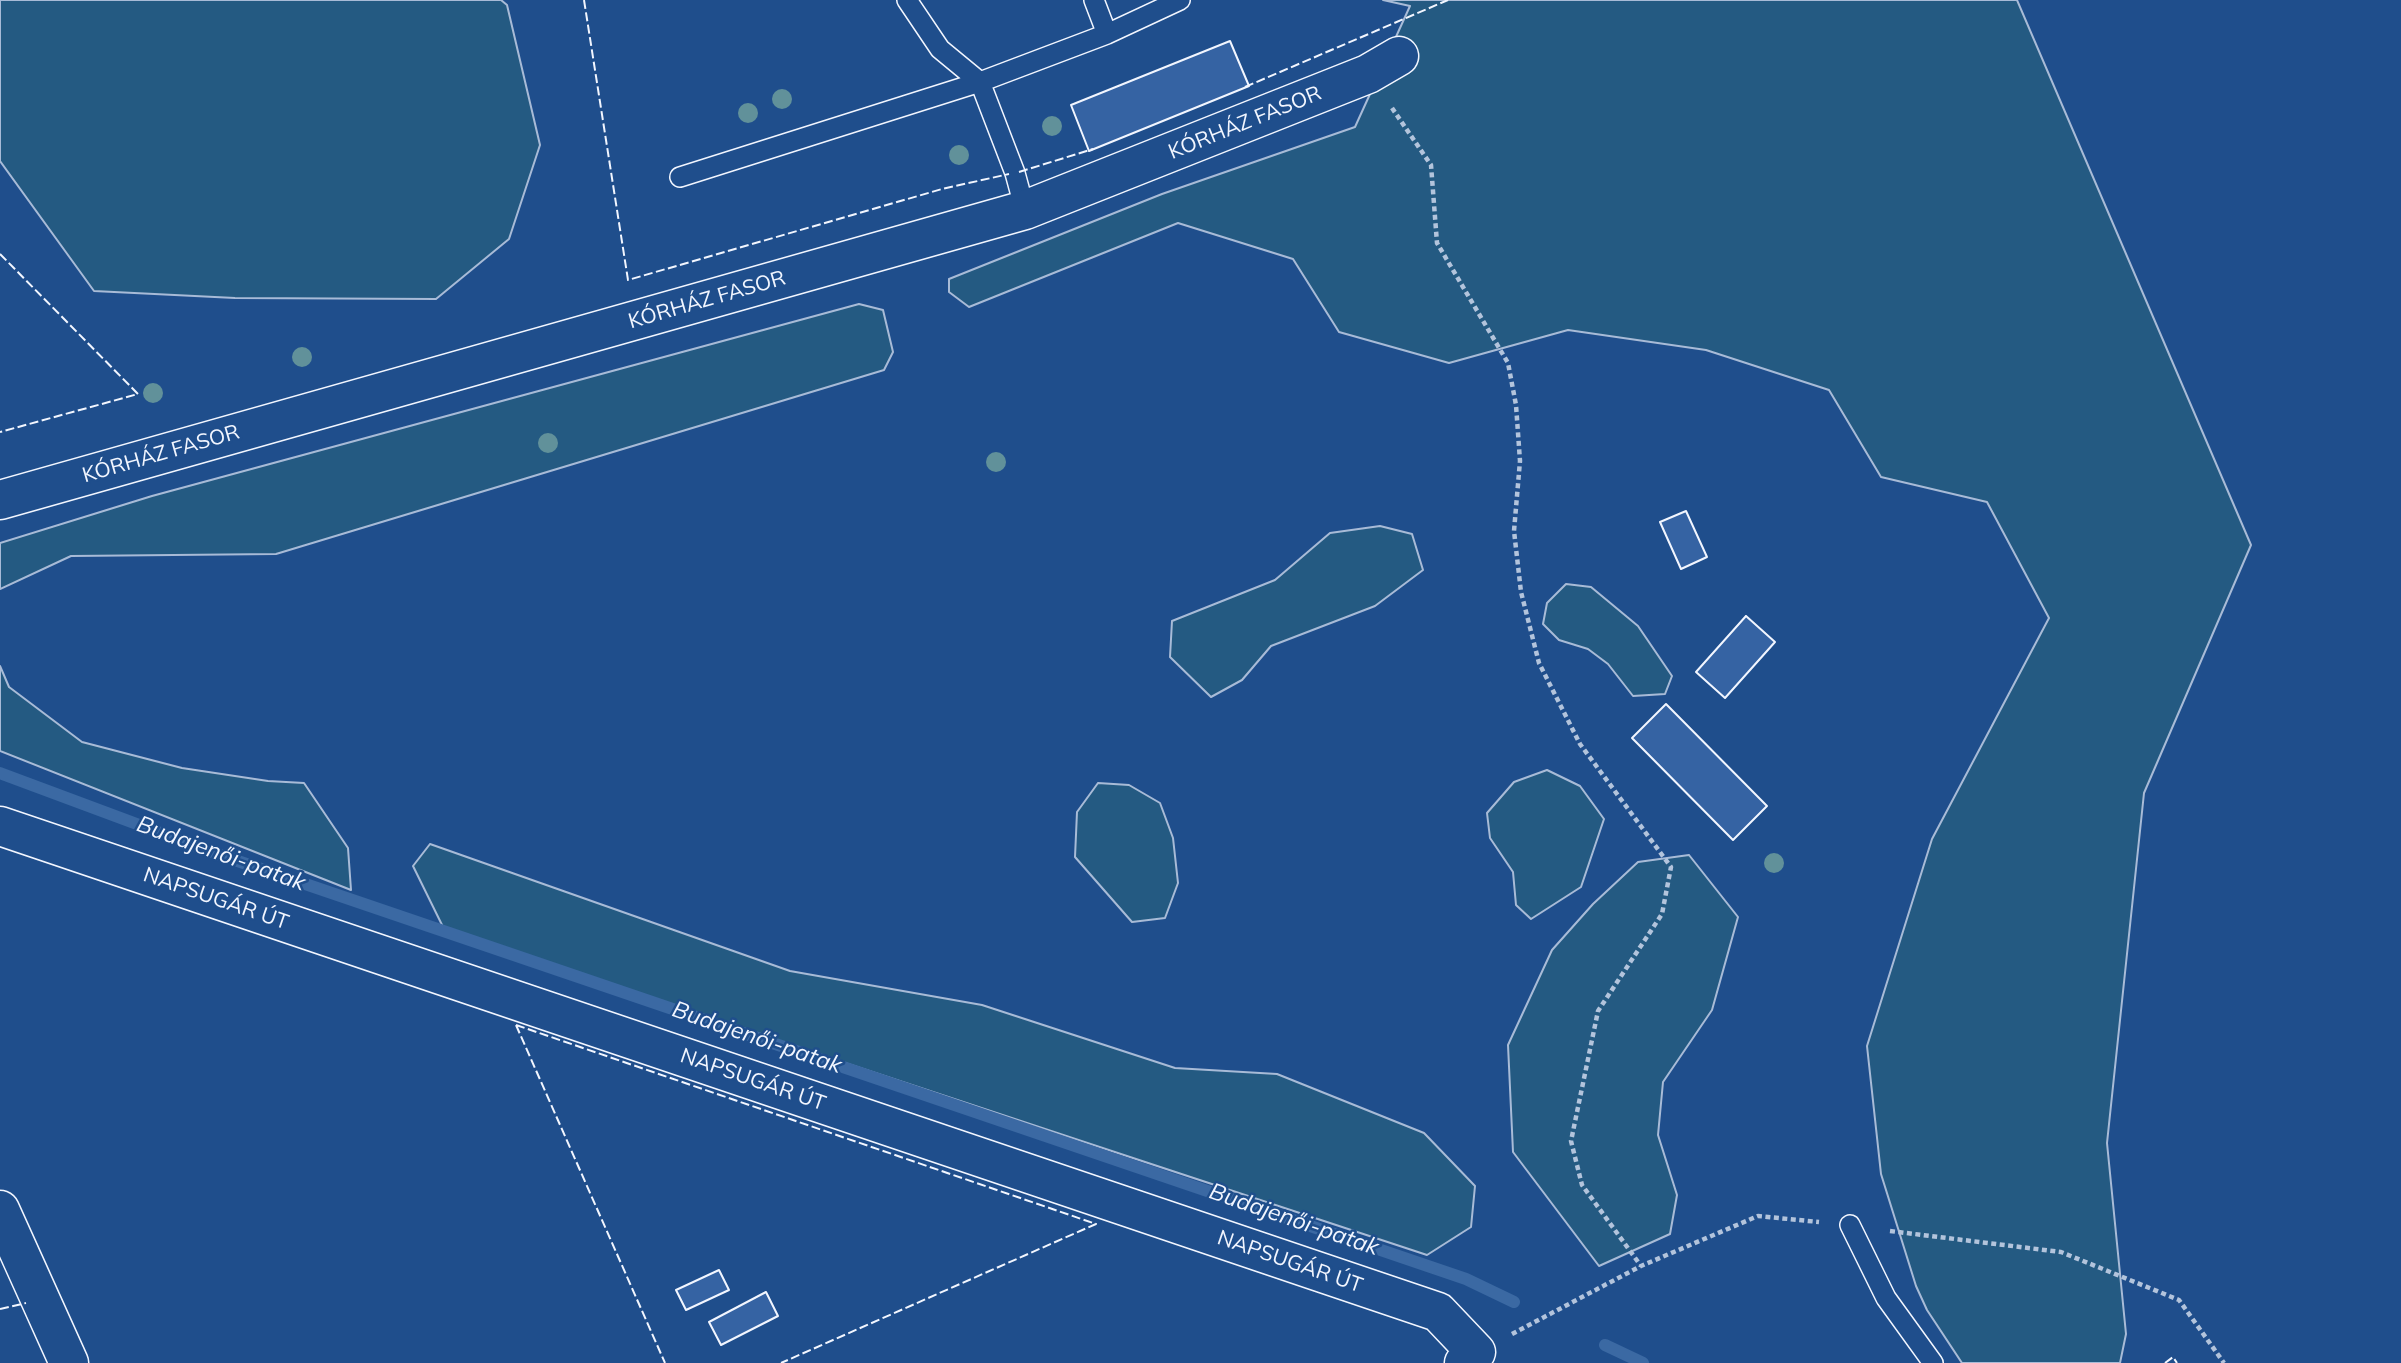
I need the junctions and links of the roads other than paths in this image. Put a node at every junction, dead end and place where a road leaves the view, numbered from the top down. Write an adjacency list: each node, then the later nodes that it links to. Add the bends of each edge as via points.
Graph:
1 (907, 0): 6 (lane, via 940,49)
2 (1094, 0): 4 (lane)
3 (1181, 0): 4 (lane)
4 (1107, 34): 6 (lane)
5 (1383, 65): 8 (street, KÓRHÁZ FASOR)
6 (980, 82): 7 (lane); 8 (lane)
7 (680, 177)
8 (1026, 210): 9 (street, KÓRHÁZ FASOR)
9 (0, 500)
10 (0, 826): 14 (street, NAPSUGÁR ÚT, via 1438,1312 1476,1352)
11 (0, 1210): 13 (street)
12 (1850, 1224): 15 (lane, via 1886,1298)
13 (69, 1363)
14 (1464, 1363)
15 (1933, 1363)

